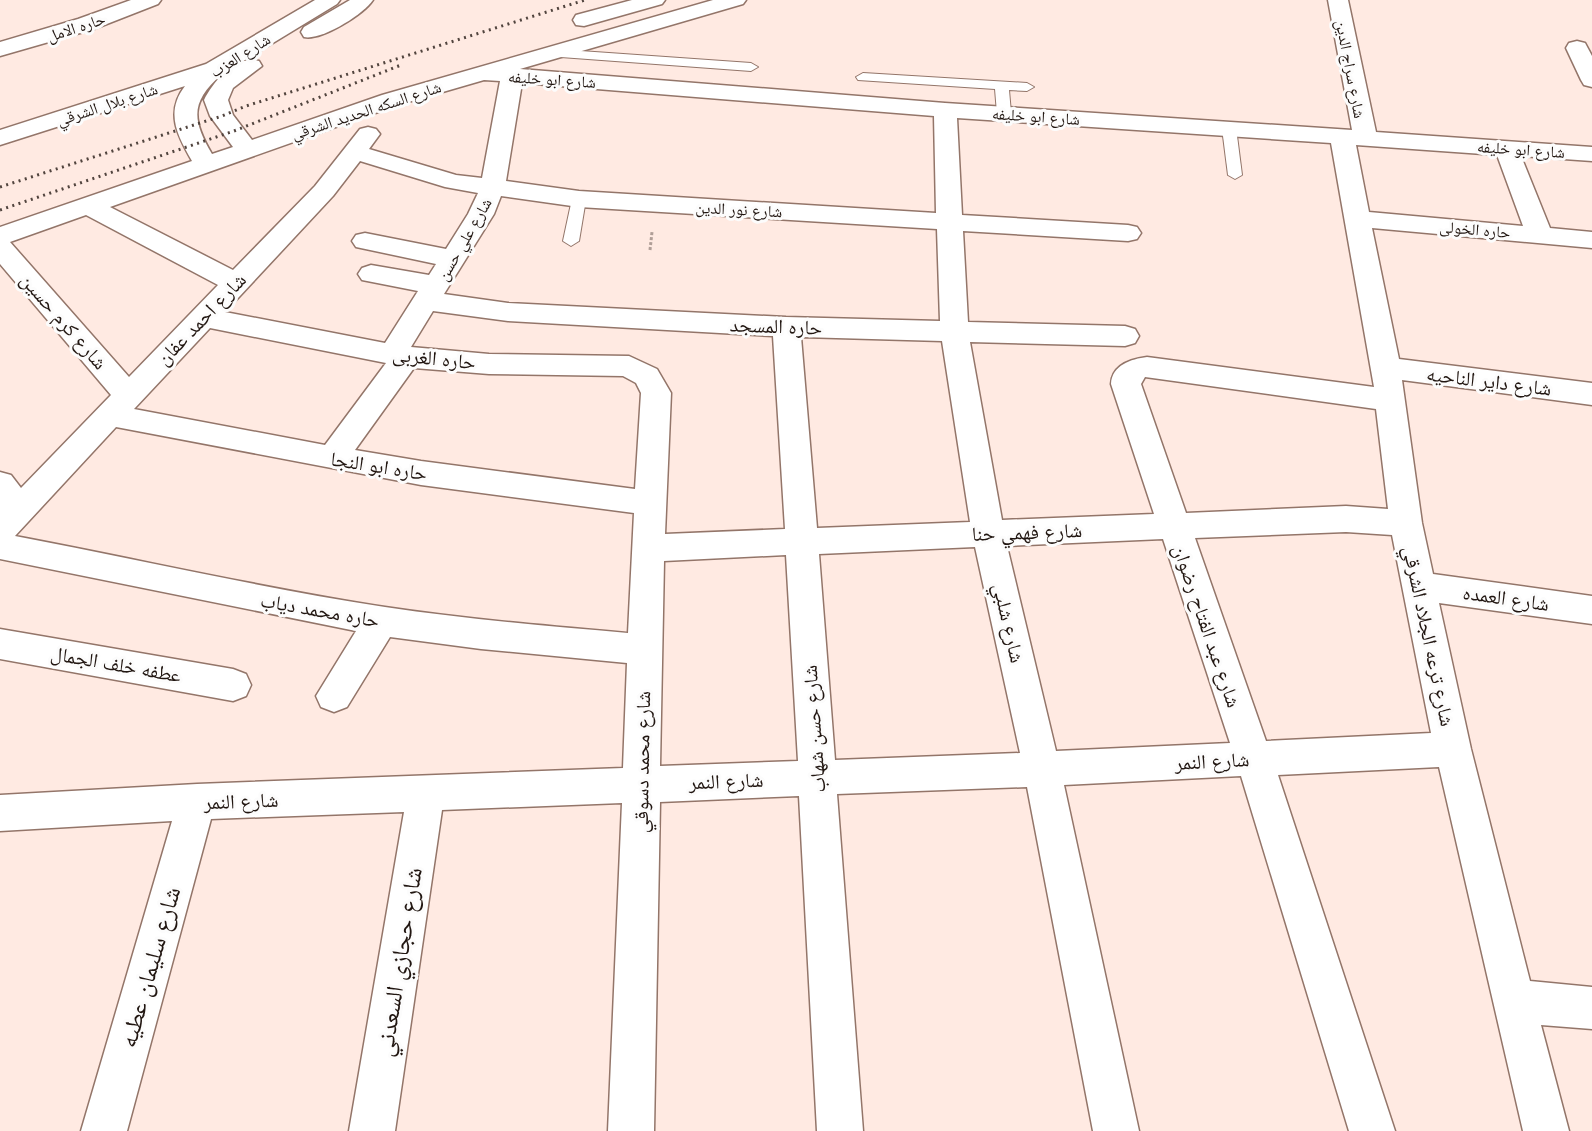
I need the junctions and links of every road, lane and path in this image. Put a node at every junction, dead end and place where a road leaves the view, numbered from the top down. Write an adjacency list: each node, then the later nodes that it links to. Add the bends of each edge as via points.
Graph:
1 (152, 0): 10 (street, حاره الامل)
2 (286, 0): 7 (street)
3 (363, 0): 27 (street, via 224,84 217,105)
4 (655, 0): 8 (street)
5 (736, 0): 11 (street, شارع السكه الحديد الشرقي)
6 (1338, 0): 24 (street, شارع سراج الدين)
7 (326, 2): 13 (street, شارع العزب)
8 (584, 21)
9 (1577, 48): 17 (street)
10 (0, 49)
11 (552, 53): 12 (lane); 14 (street, شارع السكه الحديد الشرقي)
12 (751, 67)
13 (214, 69): 25 (street, شارع بلال الشرقي); 30 (street, شارع العزب, via 189,93 183,111 188,135)
14 (481, 73): 15 (street, شارع ابو خليفه); 20 (street, شارع السكه الحديد الشرقي)
15 (512, 76): 21 (street, شارع ابو خليفه); 32 (street, شارع علي حسن)
16 (863, 77): 18 (lane)
17 (1592, 80)
18 (1002, 86): 19 (lane); 22 (lane)
19 (1027, 87)
20 (390, 100): 27 (street, شارع السكه الحديد الشرقي); 28 (street, شارع احمد عفان)
21 (945, 110): 22 (street, شارع ابو خليفه); 36 (street, شارع شلبي)
22 (1004, 113): 23 (street, شارع ابو خليفه)
23 (1229, 128): 24 (street, شارع ابو خليفه); 31 (lane)
24 (1354, 136): 26 (street, شارع ابو خليفه); 35 (street, شارع ترعه الجلاد الشرقي)
25 (0, 138)
26 (1506, 148): 29 (street, شارع ابو خليفه); 38 (street)
27 (247, 149): 30 (street, شارع السكه الحديد الشرقي)
28 (355, 152): 32 (street, شارع نور الدين, via 419,173); 46 (street, شارع احمد عفان)
29 (1592, 154)
30 (206, 164): 34 (street, شارع السكه الحديد الشرقي)
31 (1235, 175)
32 (492, 189): 33 (street, شارع نور الدين); 44 (street, شارع علي حسن)
33 (579, 199): 36 (street, شارع نور الدين); 42 (lane)
34 (87, 205): 39 (street, شارع السكه الحديد الشرقي); 46 (street)
35 (1358, 219): 38 (street, حاره الخولى); 53 (street, شارع ترعه الجلاد الشرقي)
36 (950, 221): 37 (street, شارع نور الدين); 50 (street, شارع شلبي)
37 (1128, 233)
38 (1540, 235): 40 (street, حاره الخولى)
39 (0, 236)
40 (1592, 240)
41 (365, 241): 44 (street)
42 (571, 241)
43 (0, 246): 56 (street, شارع كرم حسين)
44 (454, 259): 47 (street, شارع علي حسن)
45 (370, 274): 47 (street, حاره المسجد)
46 (235, 283): 48 (street, شارع احمد عفان)
47 (433, 293): 49 (street, حاره المسجد, via 517,313); 52 (street, شارع علي حسن)
48 (203, 316): 52 (street, حاره الغربى); 56 (street, شارع احمد عفان)
49 (786, 327): 50 (street, حاره المسجد); 64 (street, شارع حسن شهاب)
50 (954, 331): 51 (street, حاره المسجد); 63 (street, شارع شلبي)
51 (1125, 336)
52 (399, 356): 54 (street, حاره الغربى, via 489,364 629,366 647,376); 57 (street, شارع علي حسن)
53 (1388, 384): 55 (street, شارع داير الناحيه); 61 (street, شارع ترعه الجلاد الشرقي); 62 (street, شارع عبد الفتاح رضوان, via 1147,367 1131,372 1126,384)
54 (656, 393): 59 (street, شارع محمد دسوقي)
55 (1592, 394)
56 (119, 405): 57 (street, حاره ابو النجا); 60 (street, شارع احمد عفان)
57 (332, 458): 59 (street, حاره ابو النجا)
58 (0, 484): 60 (street)
59 (650, 503): 66 (street, شارع محمد دسوقي)
60 (10, 519)
61 (1406, 522): 62 (street, شارع فهمي حنا, via 1346,519); 67 (street, شارع ترعه الجلاد الشرقي)
62 (1173, 526): 63 (street, شارع فهمي حنا); 75 (street, شارع عبد الفتاح رضوان)
63 (988, 534): 64 (street, شارع فهمي حنا); 76 (street, شارع شلبي)
64 (802, 542): 66 (street, شارع فهمي حنا); 77 (street, شارع حسن شهاب)
65 (0, 546): 69 (street, حاره محمد دياب, via 222,593)
66 (648, 548): 71 (street, شارع محمد دسوقي)
67 (1419, 586): 68 (street, شارع العمده); 74 (street, شارع ترعه الجلاد الشرقي)
68 (1592, 610)
69 (381, 621): 71 (street, حاره محمد دياب, via 515,639); 73 (street)
70 (0, 644): 72 (street, عطفه خلف الجمال)
71 (645, 649): 78 (street, شارع محمد دسوقي)
72 (233, 685)
73 (334, 696)
74 (1453, 749): 75 (street, شارع النمر); 82 (street, شارع ترعه الجلاد الشرقي)
75 (1254, 759): 76 (street, شارع النمر); 89 (street, شارع عبد الفتاح رضوان)
76 (1042, 769): 77 (street, شارع النمر); 88 (street, شارع شلبي)
77 (817, 778): 78 (street, شارع النمر); 87 (street, شارع حسن شهاب)
78 (642, 784): 79 (street, شارع النمر); 86 (street, شارع محمد دسوقي)
79 (426, 793): 80 (street, شارع النمر); 85 (street, شارع حجازي السعدني)
80 (197, 802): 81 (street, شارع النمر); 84 (street, شارع سليمان عطيه)
81 (0, 813)
82 (1515, 1001): 83 (street); 90 (street, شارع ترعه الجلاد الشرقي)
83 (1592, 1008)
84 (104, 1131)
85 (372, 1131)
86 (631, 1131)
87 (840, 1131)
88 (1116, 1131)
89 (1372, 1131)
90 (1546, 1131)

